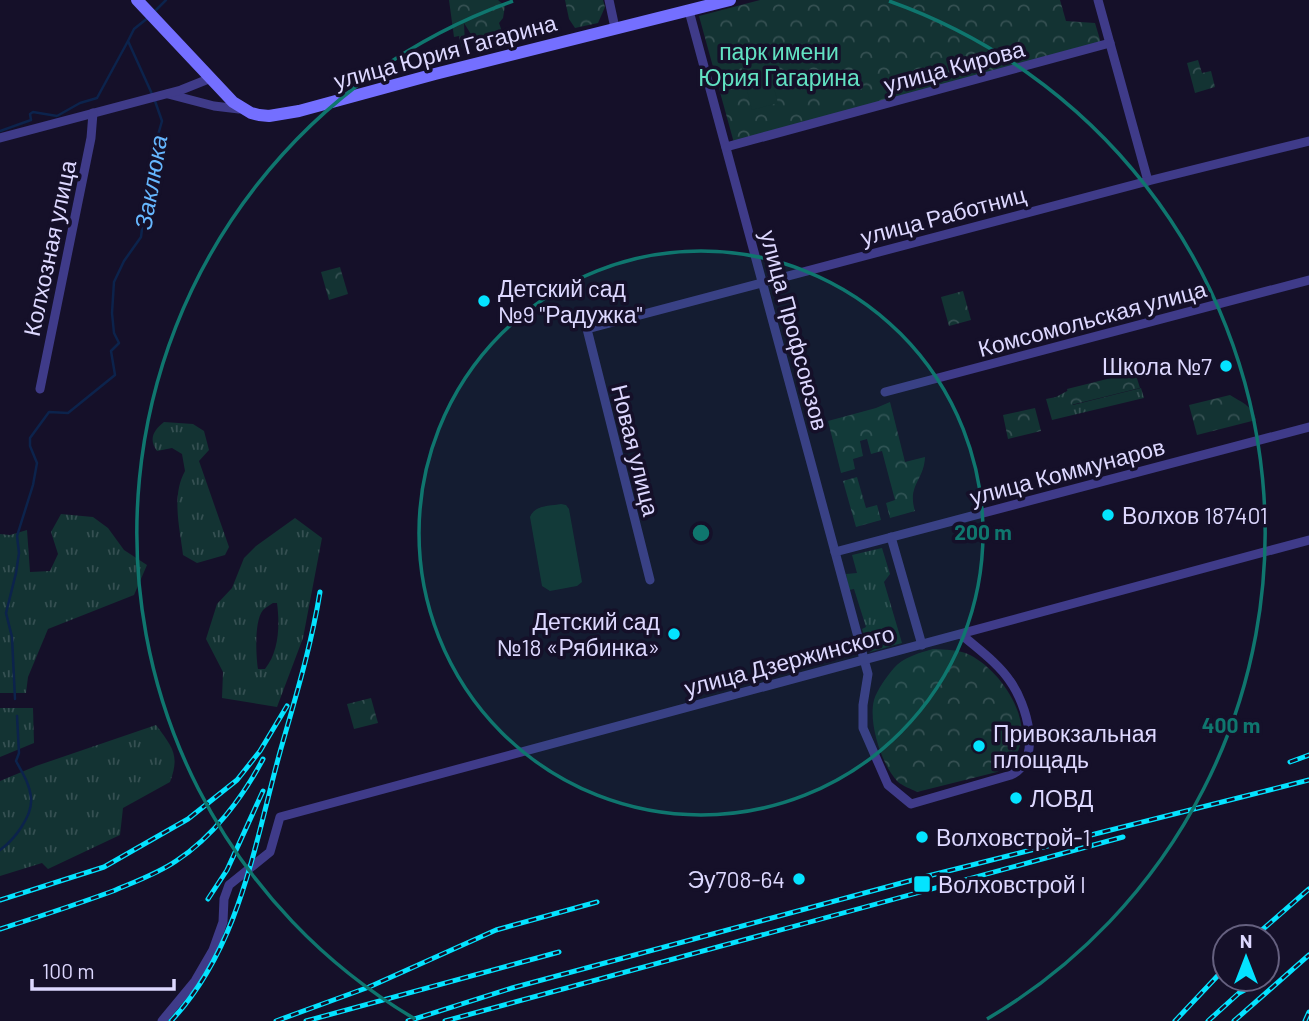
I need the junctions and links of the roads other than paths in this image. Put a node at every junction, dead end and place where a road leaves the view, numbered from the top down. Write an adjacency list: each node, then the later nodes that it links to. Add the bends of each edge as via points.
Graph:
1 (610, 0): 6 (street)
2 (730, 0): 5 (main road, улица Юрия Гагарина)
3 (1098, 0): 7 (street)
4 (138, 1): 8 (main road)
5 (689, 11): 6 (main road, улица Юрия Гагарина); 14 (street, улица Профсоюзов)
6 (615, 28): 10 (main road, улица Юрия Гагарина, via 299,111 269,116)
7 (1110, 43): 14 (street, улица Кирова); 15 (street)
8 (211, 78): 9 (street); 10 (main road)
9 (166, 94): 10 (street); 11 (street)
10 (247, 111)
11 (93, 113): 12 (street); 19 (street, Колхозная улица)
12 (0, 138)
13 (1309, 141): 15 (street, улица Работниц)
14 (726, 147): 17 (street, улица Профсоюзов)
15 (1148, 181): 17 (street, улица Работниц)
16 (1309, 280): 20 (street, Комсомольская улица)
17 (762, 282): 18 (street, улица Работниц); 24 (street, улица Профсоюзов)
18 (587, 329): 25 (street, Новая улица)
19 (40, 389)
20 (885, 392)
21 (1309, 427): 22 (street, улица Коммунаров)
22 (891, 537): 24 (street, улица Коммунаров); 27 (street)
23 (1309, 540): 26 (street, улица Дзержинского)
24 (835, 552): 28 (street, улица Профсоюзов)
25 (650, 580)
26 (962, 635): 27 (street, улица Дзержинского); 28 (street, via 1010,681 1028,719 1029,749 1017,772 911,804 888,785 863,728 868,674)
27 (922, 645): 28 (street, улица Дзержинского)
28 (864, 660): 29 (street, улица Дзержинского, via 280,817 270,852 229,885 213,950)
29 (162, 1021)

